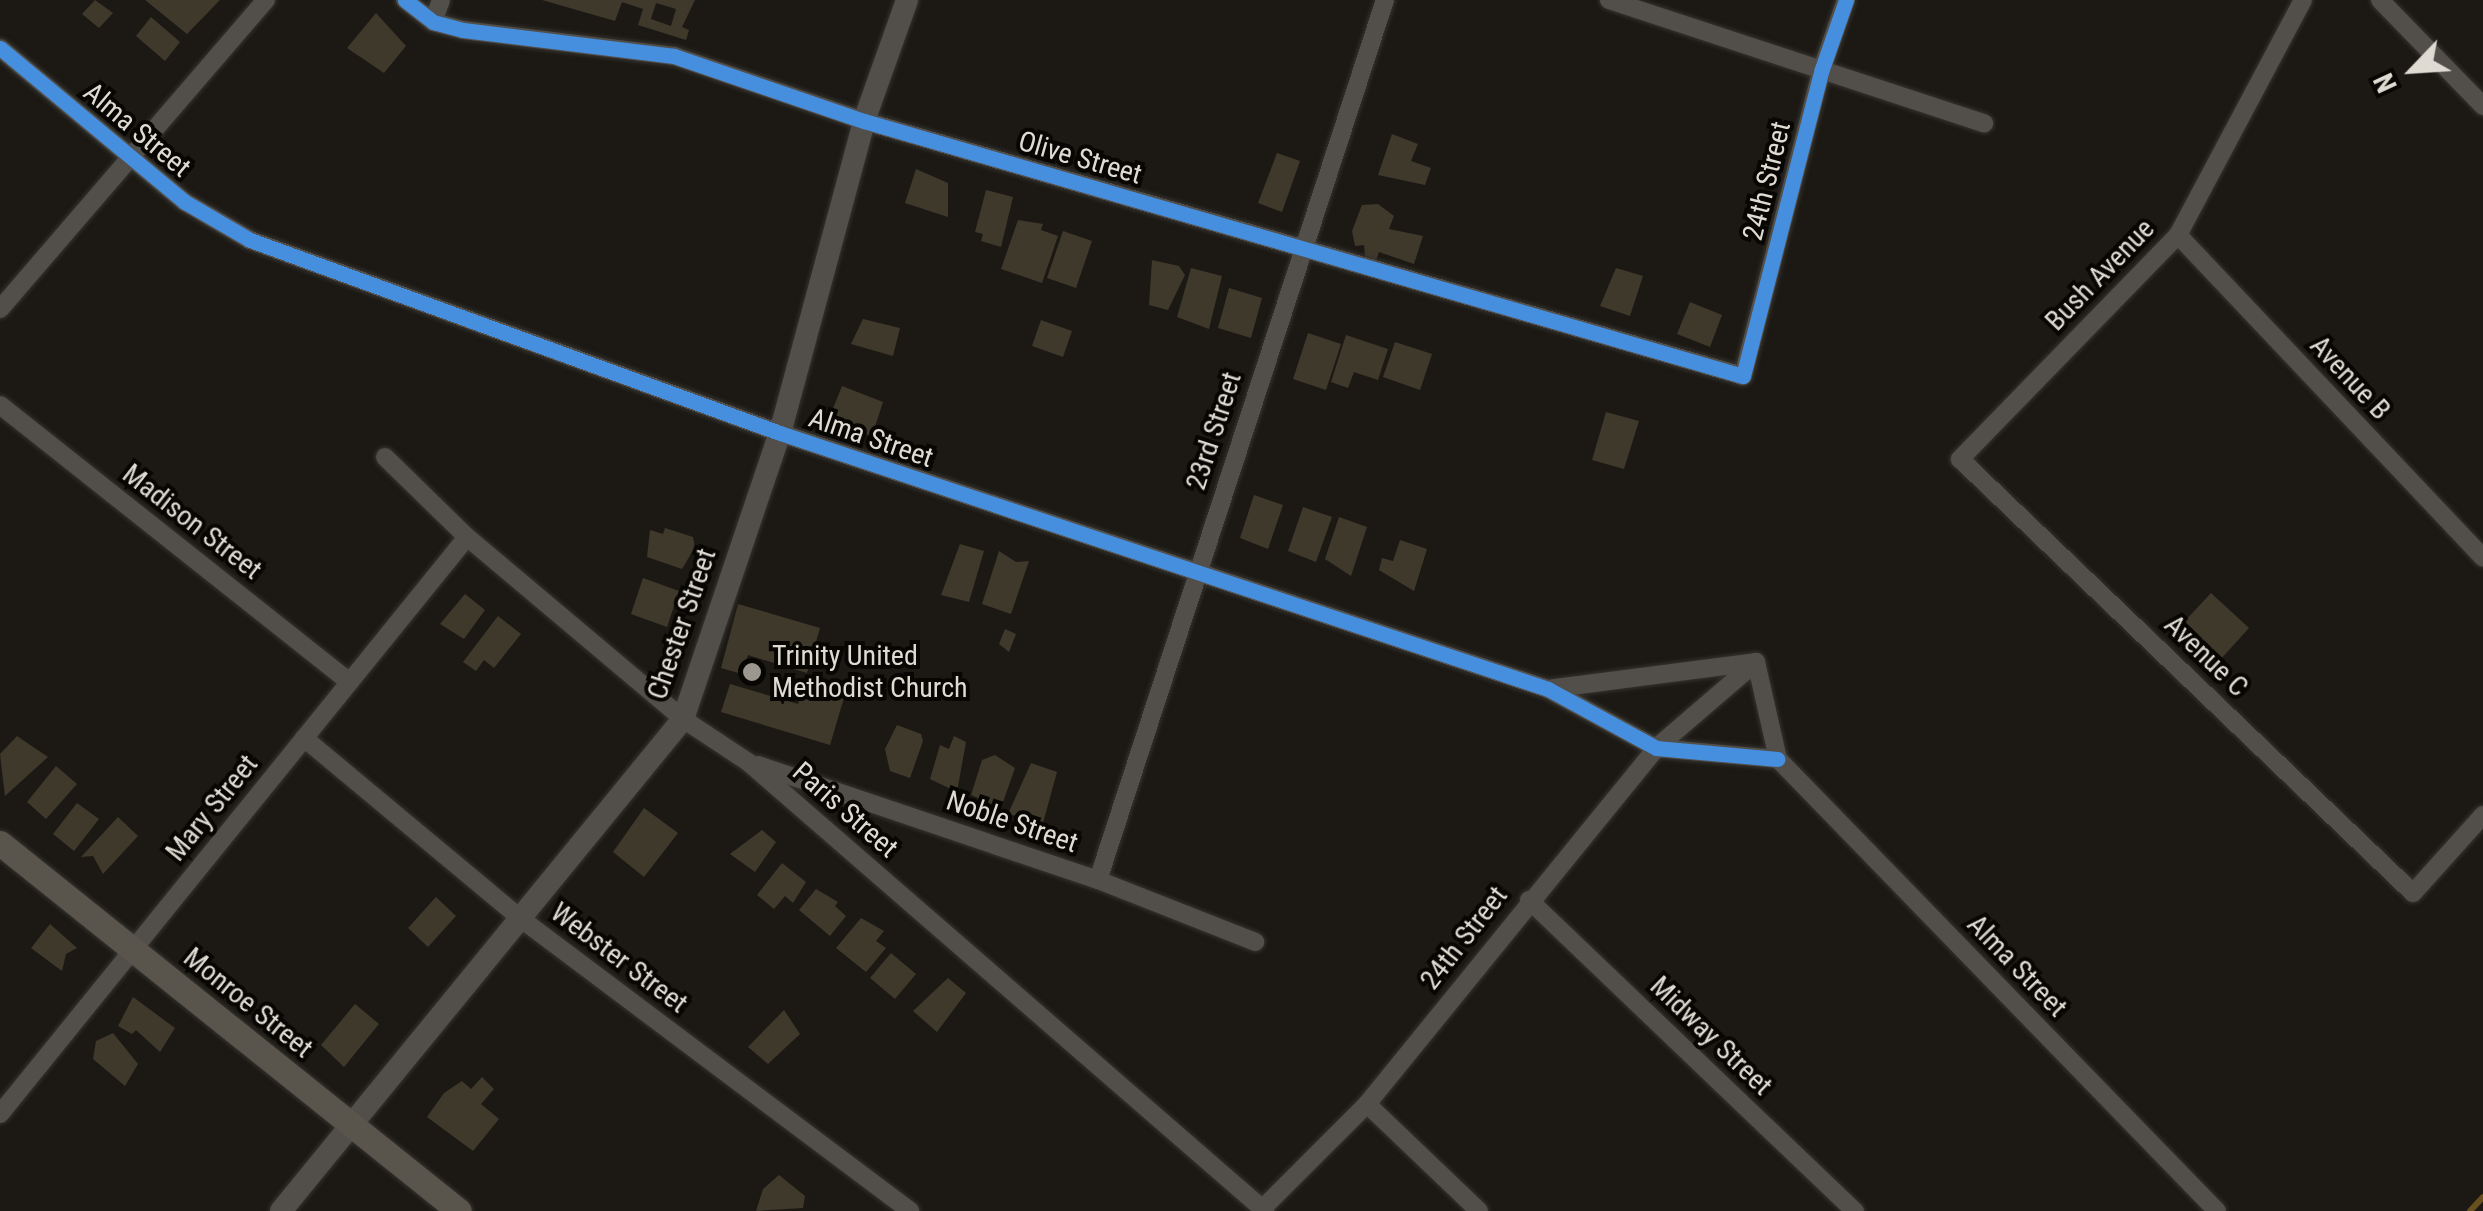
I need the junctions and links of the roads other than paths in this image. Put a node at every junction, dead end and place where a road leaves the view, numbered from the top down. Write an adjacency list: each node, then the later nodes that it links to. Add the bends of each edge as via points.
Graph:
1 (266, 0): 16 (street)
2 (404, 0): 10 (street, Olive Street)
3 (440, 0): 10 (street)
4 (907, 0): 14 (street, Chester Street)
5 (1385, 0): 18 (street, 23rd Street)
6 (1609, 0): 12 (street)
7 (1846, 0): 12 (street, 24th Street)
8 (2303, 0): 17 (street, Bush Avenue)
9 (2380, 0): 13 (street)
10 (433, 22): 14 (street, Olive Street, via 674,56)
11 (0, 48): 16 (street, Alma Street)
12 (1822, 70): 15 (street); 20 (street, 24th Street)
13 (2483, 106)
14 (864, 121): 18 (street, Olive Street); 22 (street, Chester Street)
15 (1984, 122)
16 (134, 160): 19 (street); 22 (street, Alma Street, via 185,202 250,240)
17 (2178, 235): 24 (street, Bush Avenue); 26 (street, Avenue B)
18 (1304, 250): 20 (street, Olive Street); 27 (street, 23rd Street)
19 (0, 308)
20 (1743, 376)
21 (0, 406): 29 (street, Madison Street)
22 (780, 433): 27 (street, Alma Street); 31 (street, Chester Street)
23 (386, 457): 25 (street, Paris Street)
24 (1960, 459): 36 (street, Avenue C, via 2413,893)
25 (467, 537): 29 (street, Mary Street); 31 (street, Paris Street)
26 (2483, 558)
27 (1195, 574): 30 (street, Alma Street); 38 (street, 23rd Street)
28 (1756, 662): 30 (street, Alma Street); 33 (street, 24th Street); 34 (street)
29 (350, 682): 32 (street, Mary Street)
30 (1548, 689): 33 (street, Alma Street)
31 (683, 719): 35 (street, Paris Street); 40 (street, Chester Street)
32 (304, 738): 40 (street, Webster Street); 42 (street, Mary Street)
33 (1656, 748): 34 (street, Alma Street); 39 (street, 24th Street)
34 (1778, 759): 52 (street, Alma Street)
35 (748, 762): 38 (street, Noble Street); 46 (street, Paris Street)
36 (2483, 814)
37 (0, 842): 42 (main road, Monroe Street)
38 (1098, 880): 41 (street, Noble Street)
39 (1529, 900): 43 (street, 24th Street); 51 (street, Midway Street)
40 (520, 918): 45 (street, Chester Street); 49 (street, Webster Street)
41 (1255, 942)
42 (133, 950): 44 (street, Mary Street); 45 (main road, Monroe Street)
43 (1367, 1104): 46 (street, 24th Street); 50 (street)
44 (0, 1114)
45 (352, 1125): 47 (street, Chester Street); 48 (main road, Monroe Street)
46 (1264, 1210)
47 (281, 1211)
48 (459, 1211)
49 (910, 1211)
50 (1479, 1211)
51 (1855, 1211)
52 (2217, 1211)

